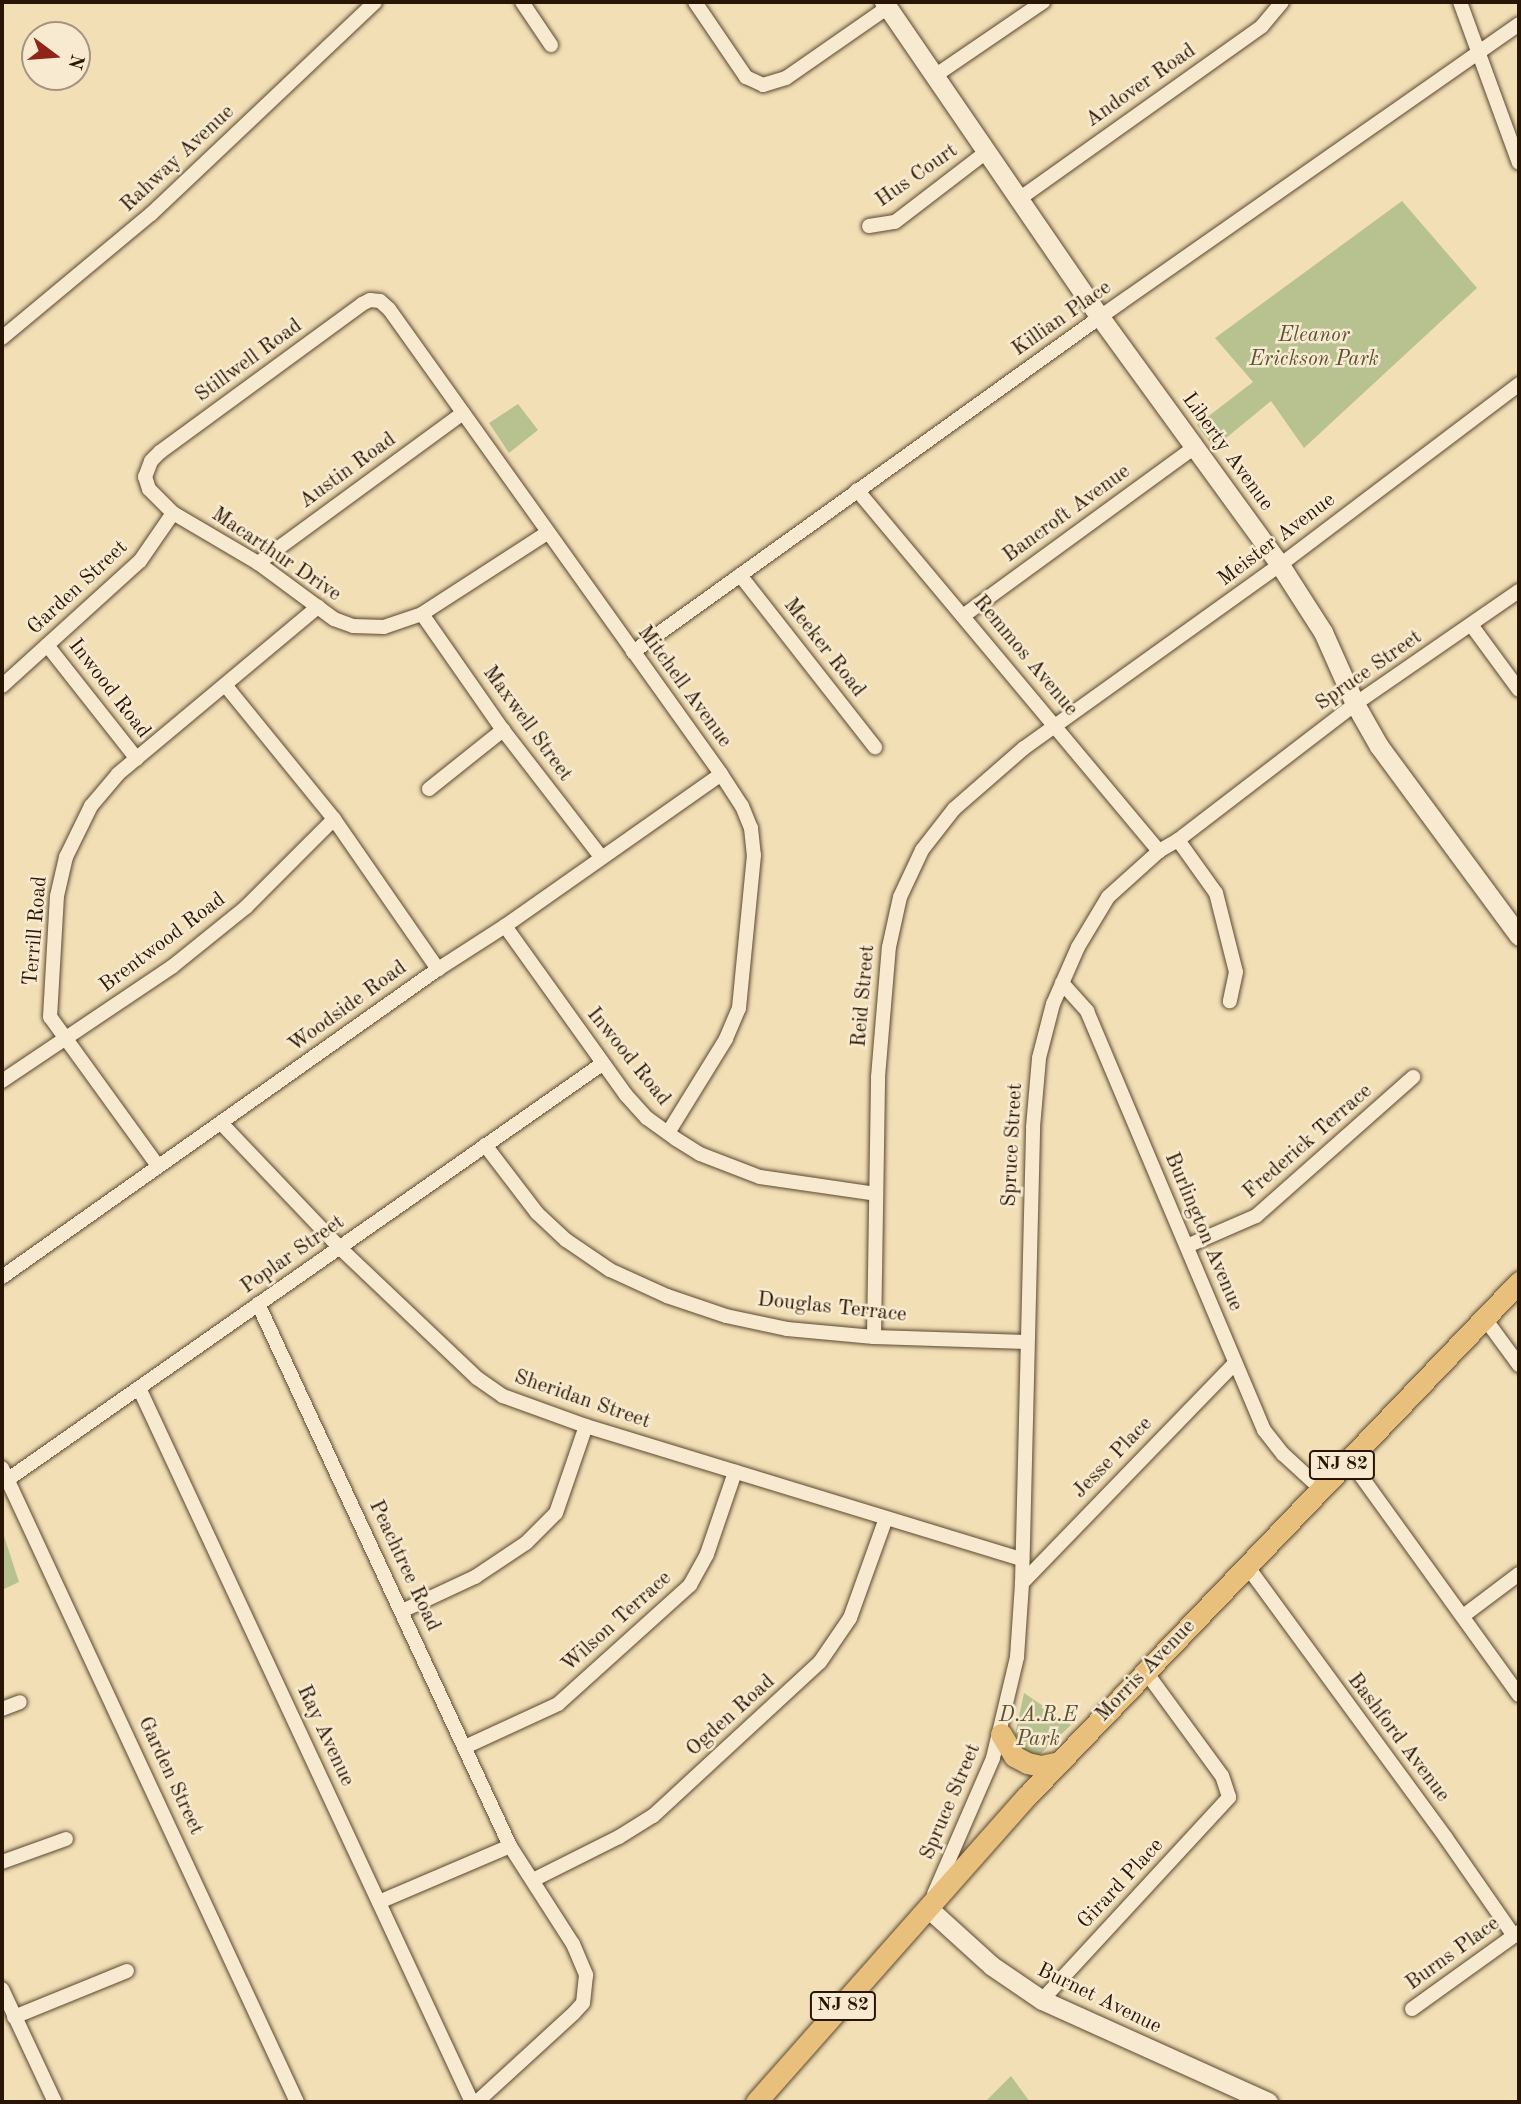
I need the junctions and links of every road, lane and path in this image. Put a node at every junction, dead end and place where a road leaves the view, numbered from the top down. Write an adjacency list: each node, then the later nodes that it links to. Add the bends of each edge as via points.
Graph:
1 (375, 2): 18 (street, Rahway Avenue, via 151,214)
2 (522, 2): 9 (street)
3 (695, 2): 7 (street, via 746,77 763,85 786,78)
4 (1043, 2): 11 (street)
5 (1282, 2): 14 (street, Andover Road, via 1262,26)
6 (1460, 2): 10 (street)
7 (886, 4): 11 (street, Liberty Avenue)
8 (1519, 24): 10 (street, Killian Place)
9 (551, 45)
10 (1480, 51): 13 (street); 17 (street, Killian Place)
11 (936, 75): 12 (street, Liberty Avenue)
12 (985, 153): 14 (street, Liberty Avenue); 15 (street, Hus Court, via 895,222)
13 (1519, 163)
14 (1018, 199): 17 (street, Liberty Avenue)
15 (869, 226)
16 (389, 309): 20 (street, Mitchell Avenue); 22 (street, Stillwell Road, via 380,301 362,304 160,452 150,461)
17 (1101, 317): 21 (street, Liberty Avenue); 23 (street, Killian Place)
18 (2, 338)
19 (1519, 384): 27 (street, Meister Avenue)
20 (463, 413): 25 (street, Mitchell Avenue); 26 (street, Austin Road)
21 (1196, 446): 27 (street, Liberty Avenue); 32 (street, Bancroft Avenue)
22 (145, 477): 24 (street, Macarthur Drive, via 149,489)
23 (857, 490): 28 (street, Killian Place); 32 (street, Remmos Avenue)
24 (173, 513): 26 (street, Macarthur Drive); 34 (street, Garden Street, via 140,561)
25 (547, 533): 31 (street, Macarthur Drive); 35 (street, Mitchell Avenue)
26 (258, 563): 30 (street, Macarthur Drive)
27 (1280, 565): 39 (street, Liberty Avenue, via 1323,632); 40 (street, Meister Avenue)
28 (740, 575): 35 (street, Killian Place); 42 (street, Meeker Road)
29 (1519, 591): 33 (street, Spruce Street)
30 (318, 607): 31 (street, Macarthur Drive, via 343,623 374,628); 37 (street, Terrill Road)
31 (422, 614): 41 (street, Maxwell Street)
32 (963, 617): 40 (street, Remmos Avenue)
33 (1472, 626): 38 (street); 39 (street, Spruce Street)
34 (47, 645): 36 (street, Garden Street); 43 (street, Inwood Road)
35 (633, 652): 44 (street, Mitchell Avenue)
36 (2, 686)
37 (226, 686): 43 (street, Terrill Road); 46 (street)
38 (1519, 690)
39 (1355, 704): 47 (street, Spruce Street); 51 (street, Liberty Avenue, via 1379,746)
40 (1057, 726): 48 (street, Remmos Avenue); 63 (street, Reid Street, via 1024,748 949,814 922,849 900,897 888,947 878,1077)
41 (503, 730): 45 (street); 49 (street, Maxwell Street)
42 (875, 747)
43 (137, 759): 55 (street, Terrill Road, via 91,806 73,837 60,878 50,1017)
44 (721, 774): 49 (street, Woodside Road); 60 (street, Mitchell Avenue, via 751,828 754,855 739,1007 726,1039)
45 (429, 789)
46 (334, 819): 52 (street); 55 (street, Brentwood Road, via 235,916 173,966)
47 (1178, 840): 48 (street, Spruce Street); 54 (street, via 1216,894 1237,972)
48 (1159, 851): 53 (street, Spruce Street, via 1108,897)
49 (601, 858): 50 (street, Woodside Road)
50 (505, 926): 52 (street, Woodside Road); 56 (street, Inwood Road)
51 (1519, 936)
52 (438, 969): 59 (street, Woodside Road)
53 (1062, 983): 64 (street, Burlington Avenue, via 1087,1012); 71 (street, Spruce Street, via 1039,1058)
54 (1230, 1002)
55 (66, 1039): 58 (street, Brentwood Road); 62 (street, Terrill Road)
56 (602, 1064): 60 (street, Inwood Road, via 647,1118); 61 (street, Poplar Street)
57 (1413, 1077): 64 (street, Frederick Terrace, via 1256,1216)
58 (2, 1081)
59 (222, 1123): 62 (street, Woodside Road); 65 (street, Sheridan Street)
60 (668, 1133): 63 (street, Inwood Road, via 700,1154 760,1177)
61 (485, 1145): 65 (street, Poplar Street); 70 (street, Douglas Terrace, via 537,1213 610,1270 726,1316 787,1329)
62 (158, 1166): 66 (street, Woodside Road)
63 (876, 1194): 70 (street, Reid Street)
64 (1187, 1246): 72 (street, Burlington Avenue)
65 (340, 1248): 68 (street, Poplar Street); 75 (street, Sheridan Street, via 477,1378 521,1405)
66 (2, 1277)
67 (1519, 1282): 69 (main road, Morris Avenue / NJ 82)
68 (258, 1304): 74 (street, Poplar Street); 85 (street, Peachtree Road)
69 (1483, 1316): 73 (street); 76 (main road, Morris Avenue / NJ 82)
70 (874, 1337): 71 (street, Douglas Terrace)
71 (1027, 1342): 81 (street, Spruce Street)
72 (1234, 1363): 79 (street, Burlington Avenue, via 1264,1430); 84 (street, Jesse Place)
73 (1519, 1365)
74 (139, 1388): 78 (street, Poplar Street); 98 (street, Ray Avenue)
75 (586, 1426): 77 (street, Sheridan Street); 85 (street, via 556,1513 526,1543 475,1577)
76 (1348, 1458): 79 (main road, Morris Avenue / NJ 82); 86 (street)
77 (735, 1472): 80 (street, Sheridan Street); 92 (street, Wilson Terrace, via 707,1555 691,1584 558,1704)
78 (4, 1474): 107 (street, Garden Street)
79 (1320, 1488): 82 (main road, Morris Avenue / NJ 82)
80 (886, 1518): 81 (street, Sheridan Street); 97 (street, Ogden Road, via 850,1618 820,1662 653,1816)
81 (1022, 1559): 84 (street, Spruce Street)
82 (1247, 1566): 87 (main road, Morris Avenue / NJ 82); 100 (street, Bashford Avenue)
83 (1519, 1574): 86 (street)
84 (1022, 1583): 91 (street, Spruce Street, via 1017,1657)
85 (402, 1611): 92 (street, Peachtree Road)
86 (1463, 1616): 88 (street)
87 (1146, 1672): 93 (main road, Morris Avenue / NJ 82); 103 (street, Girard Place, via 1222,1776 1229,1797)
88 (1519, 1695)
89 (20, 1702): 90 (street)
90 (2, 1709)
91 (1001, 1734): 93 (main road, via 1014,1756 1027,1763); 99 (street, Spruce Street)
92 (465, 1747): 95 (street, Peachtree Road)
93 (1060, 1762): 99 (main road, Morris Avenue / NJ 82)
94 (66, 1839): 96 (street)
95 (510, 1846): 97 (street, Peachtree Road); 98 (street)
96 (2, 1862)
97 (533, 1880): 108 (street, Peachtree Road, via 580,1958 586,1975 583,2003)
98 (379, 1902): 108 (street, Ray Avenue)
99 (928, 1908): 103 (street, Burnet Avenue, via 992,1966); 109 (main road, Morris Avenue / NJ 82)
100 (1517, 1934): 104 (street, Burns Place)
101 (127, 1971): 105 (street)
102 (2, 1989): 105 (street)
103 (1042, 2000): 110 (street, Burnet Avenue)
104 (1412, 2009)
105 (15, 2017): 106 (street)
106 (55, 2102)
107 (297, 2102)
108 (474, 2102)
109 (756, 2102)
110 (1268, 2102)

